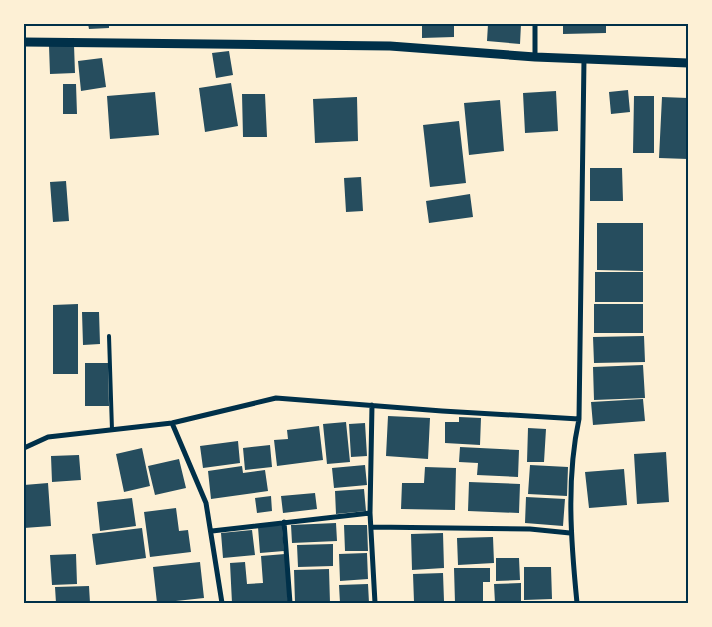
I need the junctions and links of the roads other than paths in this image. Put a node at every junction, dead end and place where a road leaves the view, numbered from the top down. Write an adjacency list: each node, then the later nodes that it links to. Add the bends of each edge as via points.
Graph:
1 (535, 24): 3 (street)
2 (24, 42): 3 (street, via 390,46)
3 (535, 57): 4 (street)
4 (584, 59): 5 (street); 8 (street)
5 (688, 63)
6 (109, 336): 10 (lane)
7 (372, 405): 8 (street); 9 (street, via 276,398); 12 (street)
8 (579, 418): 16 (street, via 574,440)
9 (172, 423): 10 (street); 15 (street, via 206,503)
10 (112, 430): 11 (street, via 48,437)
11 (24, 448)
12 (370, 513): 13 (street); 14 (street)
13 (284, 522): 15 (street); 18 (street)
14 (371, 527): 16 (street, via 503,528); 19 (street)
15 (212, 531): 17 (street)
16 (570, 533): 20 (street)
17 (222, 603)
18 (290, 603)
19 (375, 603)
20 (577, 603)

